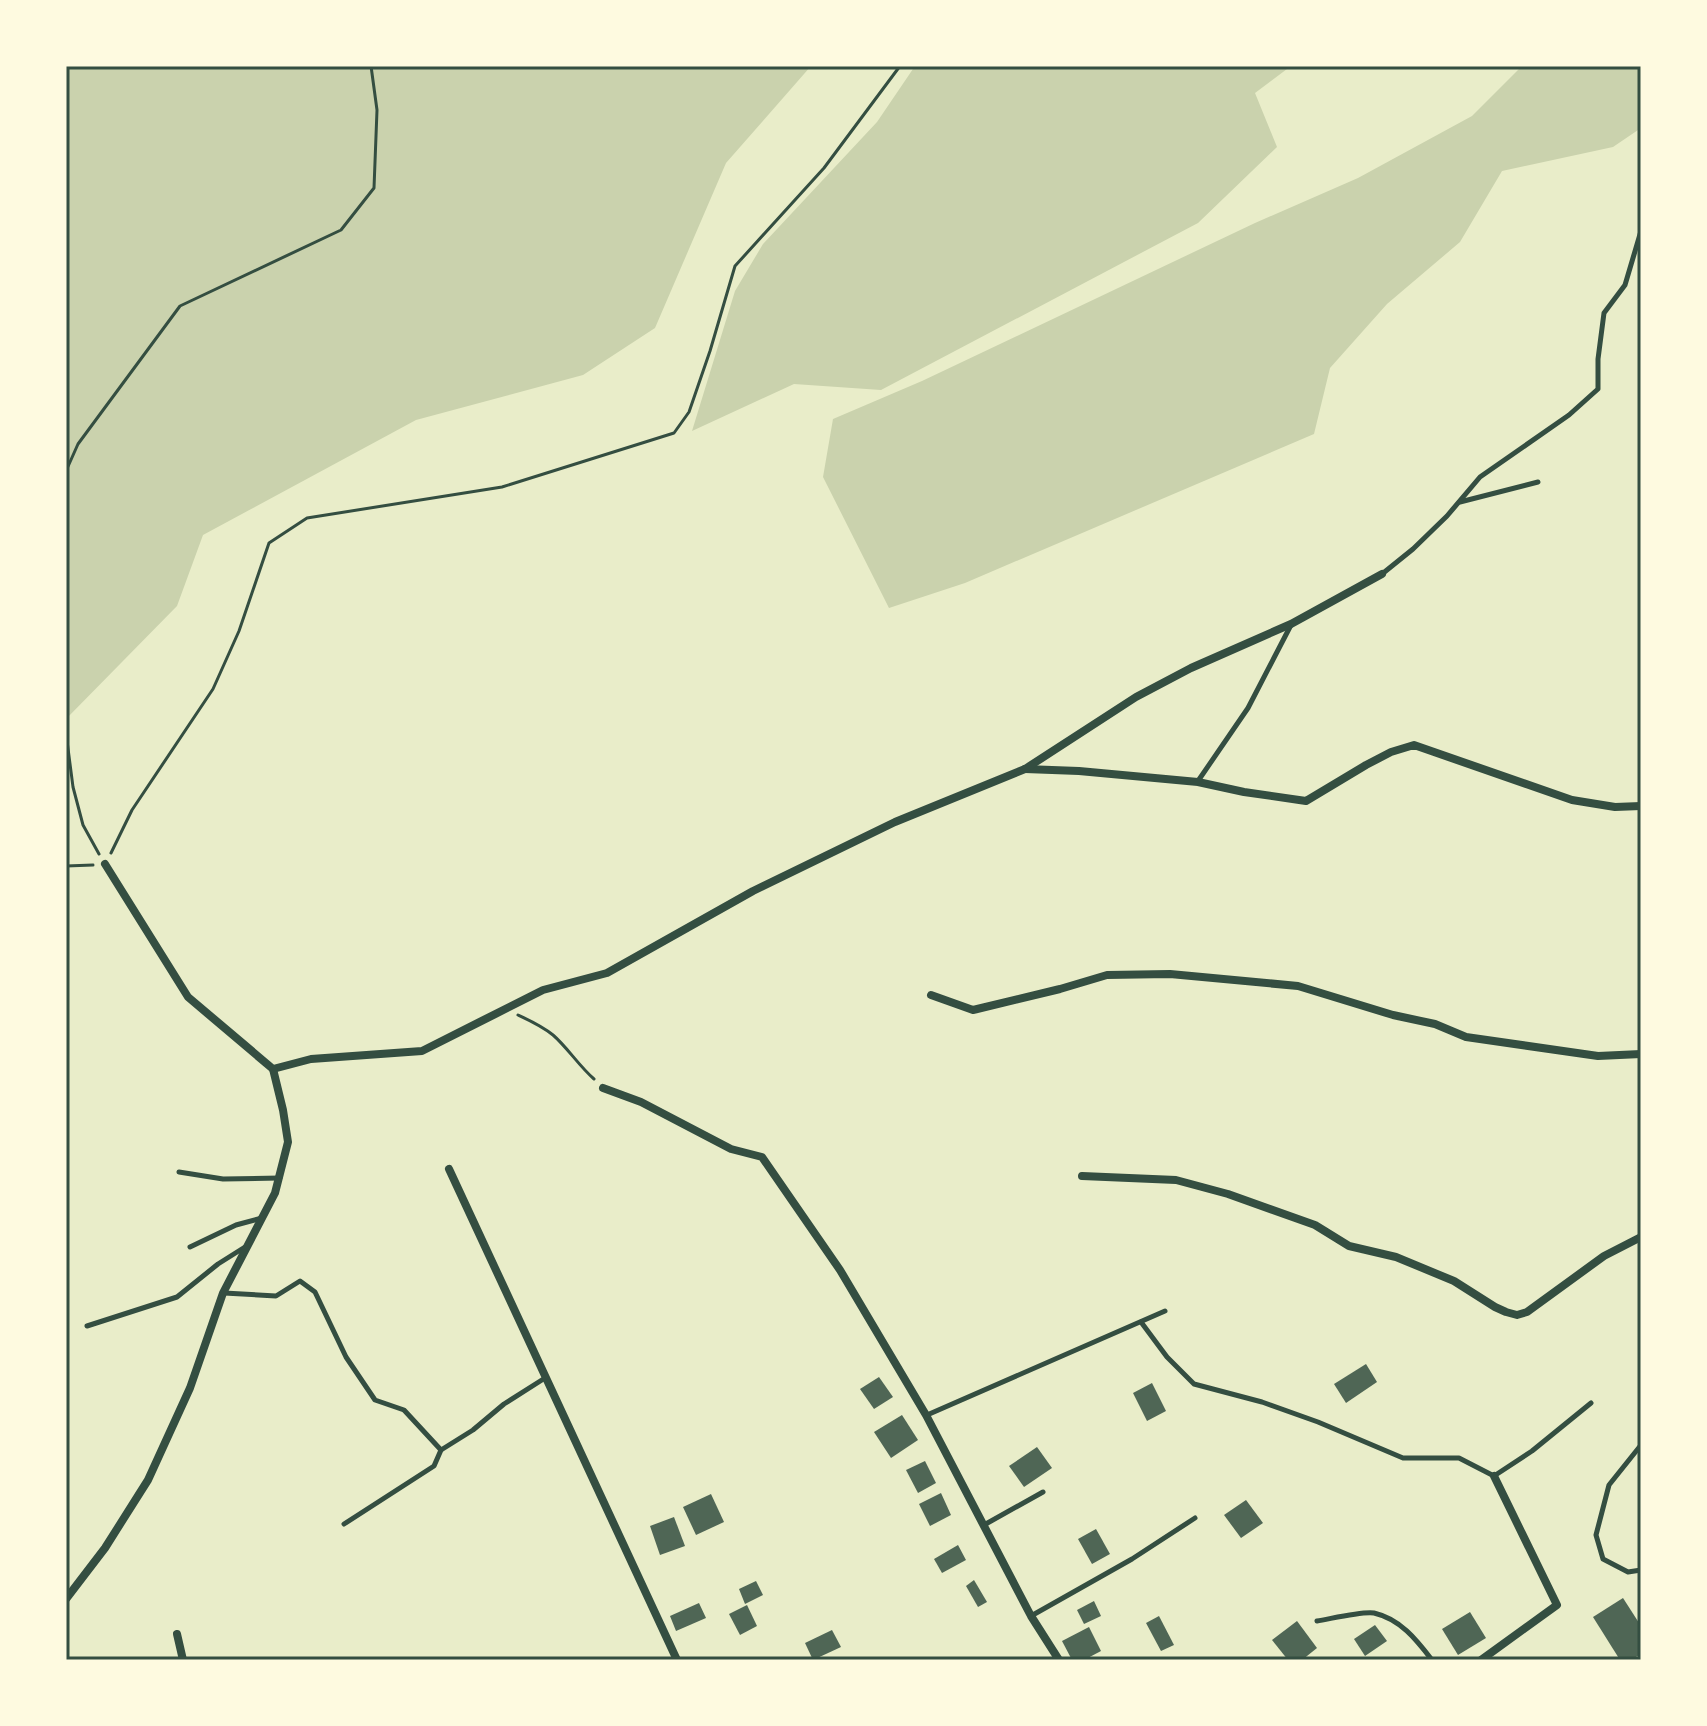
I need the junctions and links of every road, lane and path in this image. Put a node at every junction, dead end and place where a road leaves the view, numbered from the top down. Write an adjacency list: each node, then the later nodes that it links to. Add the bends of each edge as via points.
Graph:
1 (371, 66): 4 (path, via 377,110 374,188 341,230 180,306 78,444)
2 (900, 66): 13 (path, via 824,168 735,266 689,412 674,433 502,487 307,518 269,543 213,689 132,810)
3 (1641, 231): 6 (lane, via 1625,285 1604,313 1598,389 1480,477)
4 (66, 471)
5 (1538, 482): 6 (lane)
6 (1459, 502): 7 (lane)
7 (1382, 574): 8 (street)
8 (1291, 624): 10 (street, via 1136,697); 11 (lane, via 1248,708)
9 (66, 733): 13 (path, via 83,825)
10 (1025, 769): 11 (street); 16 (street, via 895,822 753,891 607,973 543,990)
11 (1198, 782): 12 (street, via 1306,801 1391,752 1414,745 1572,800)
12 (1641, 806)
13 (105, 864): 14 (path); 18 (street, via 188,997)
14 (66, 866)
15 (931, 995): 17 (street, via 973,1010 1107,975 1170,974 1298,986 1466,1037 1598,1056)
16 (504, 1009): 18 (street, via 422,1051 311,1059); 19 (path, via 556,1037)
17 (1641, 1054)
18 (273, 1069): 23 (street, via 288,1142)
19 (603, 1088): 34 (street, via 731,1149 762,1157 840,1270)
20 (449, 1169): 32 (street)
21 (179, 1172): 23 (lane, via 223,1179)
22 (1082, 1176): 25 (street, via 1176,1180 1228,1194 1315,1225 1349,1246 1396,1257 1454,1281 1517,1315)
23 (280, 1178): 24 (street)
24 (262, 1218): 26 (street); 27 (lane)
25 (1641, 1237)
26 (248, 1245): 28 (street); 31 (lane, via 177,1297)
27 (190, 1247)
28 (223, 1293): 36 (lane, via 276,1296 300,1281 307,1286 375,1400 404,1410); 43 (street, via 190,1388 148,1480)
29 (1165, 1311): 30 (lane)
30 (1141, 1322): 34 (lane); 37 (lane, via 1194,1384 1262,1402 1403,1458 1459,1458)
31 (87, 1326)
32 (546, 1377): 36 (lane); 48 (street)
33 (1591, 1403): 37 (lane)
34 (926, 1415): 41 (street)
35 (1641, 1445): 42 (lane, via 1609,1485 1596,1535 1603,1559 1628,1572)
36 (441, 1450): 40 (lane, via 434,1466)
37 (1494, 1476): 51 (street, via 1557,1605)
38 (1043, 1492): 41 (lane)
39 (1195, 1518): 44 (lane)
40 (344, 1524)
41 (984, 1525): 44 (street)
42 (1641, 1570)
43 (66, 1599)
44 (1031, 1616): 49 (street)
45 (1317, 1621): 50 (lane, via 1372,1612 1400,1624)
46 (177, 1634): 47 (street)
47 (183, 1660)
48 (677, 1660)
49 (1059, 1660)
50 (1432, 1660)
51 (1481, 1660)

